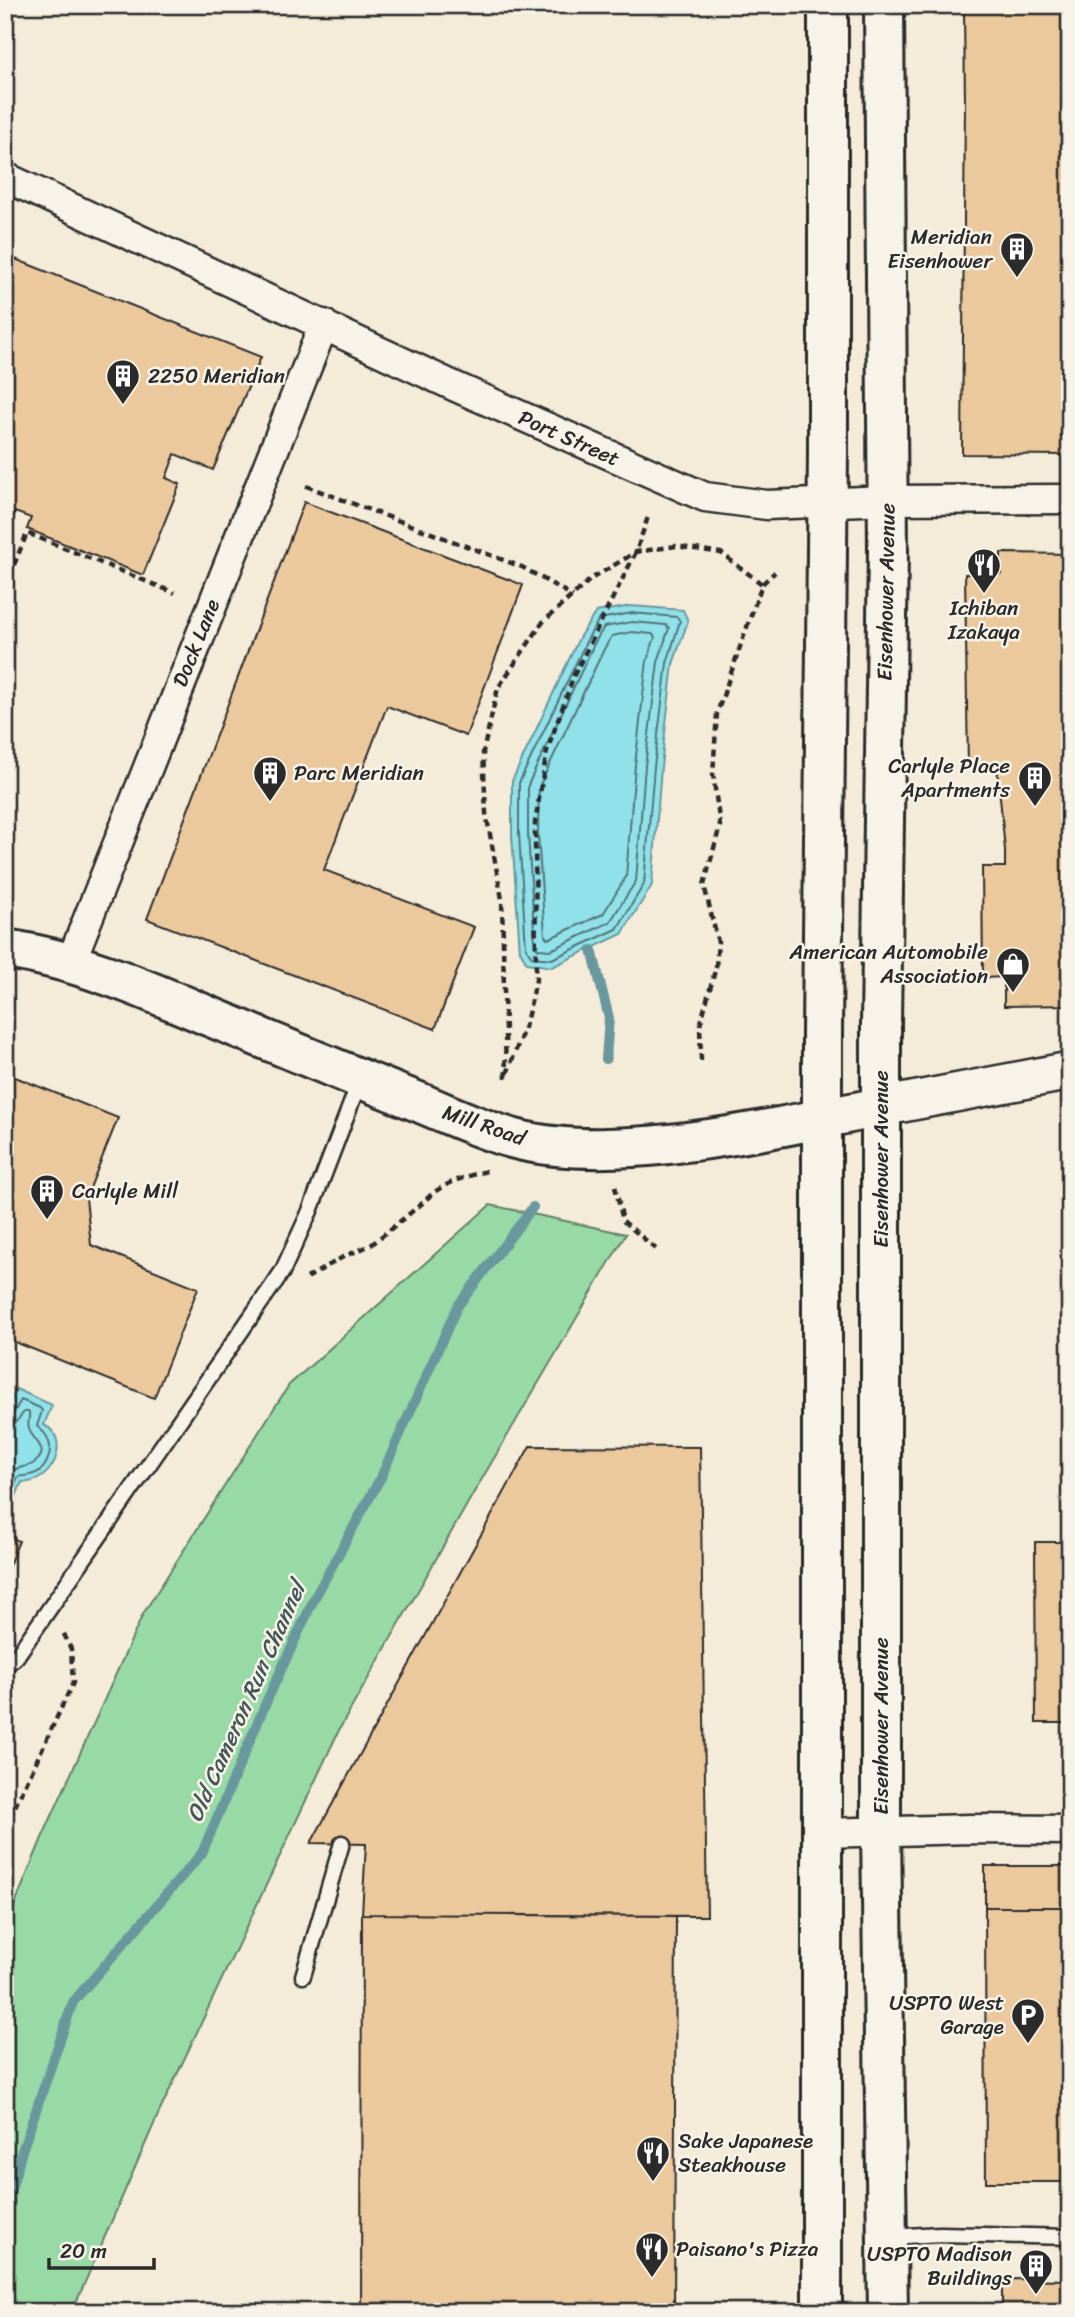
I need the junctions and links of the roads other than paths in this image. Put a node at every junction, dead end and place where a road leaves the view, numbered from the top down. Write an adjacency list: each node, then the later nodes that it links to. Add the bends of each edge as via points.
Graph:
1 (828, 5): 7 (main road)
2 (884, 5): 6 (main road, Eisenhower Avenue)
3 (5, 177): 4 (street, Port Street)
4 (324, 324): 7 (street, Port Street, via 705,497 767,505); 9 (street, Dock Lane)
5 (1070, 499): 6 (street, Port Street)
6 (887, 500): 7 (street, Port Street); 12 (main road, Eisenhower Avenue)
7 (827, 504): 13 (main road)
8 (5, 949): 9 (main road, Mill Road)
9 (70, 964): 11 (main road, Mill Road, via 170,999)
10 (1070, 1070): 12 (street, Mill Road)
11 (361, 1079): 13 (main road, Mill Road, via 504,1135 552,1145 635,1146); 14 (lane, via 282,1272 16,1657)
12 (881, 1107): 13 (main road, Mill Road); 16 (main road, Eisenhower Avenue)
13 (823, 1118): 17 (main road)
14 (5, 1666)
15 (1070, 1830): 16 (street)
16 (881, 1832): 17 (street); 20 (main road, Eisenhower Avenue)
17 (822, 1833): 22 (main road)
18 (342, 1843): 19 (lane)
19 (303, 1976)
20 (888, 2237): 21 (lane); 23 (main road, Eisenhower Avenue)
21 (1070, 2237)
22 (822, 2312)
23 (888, 2312)

